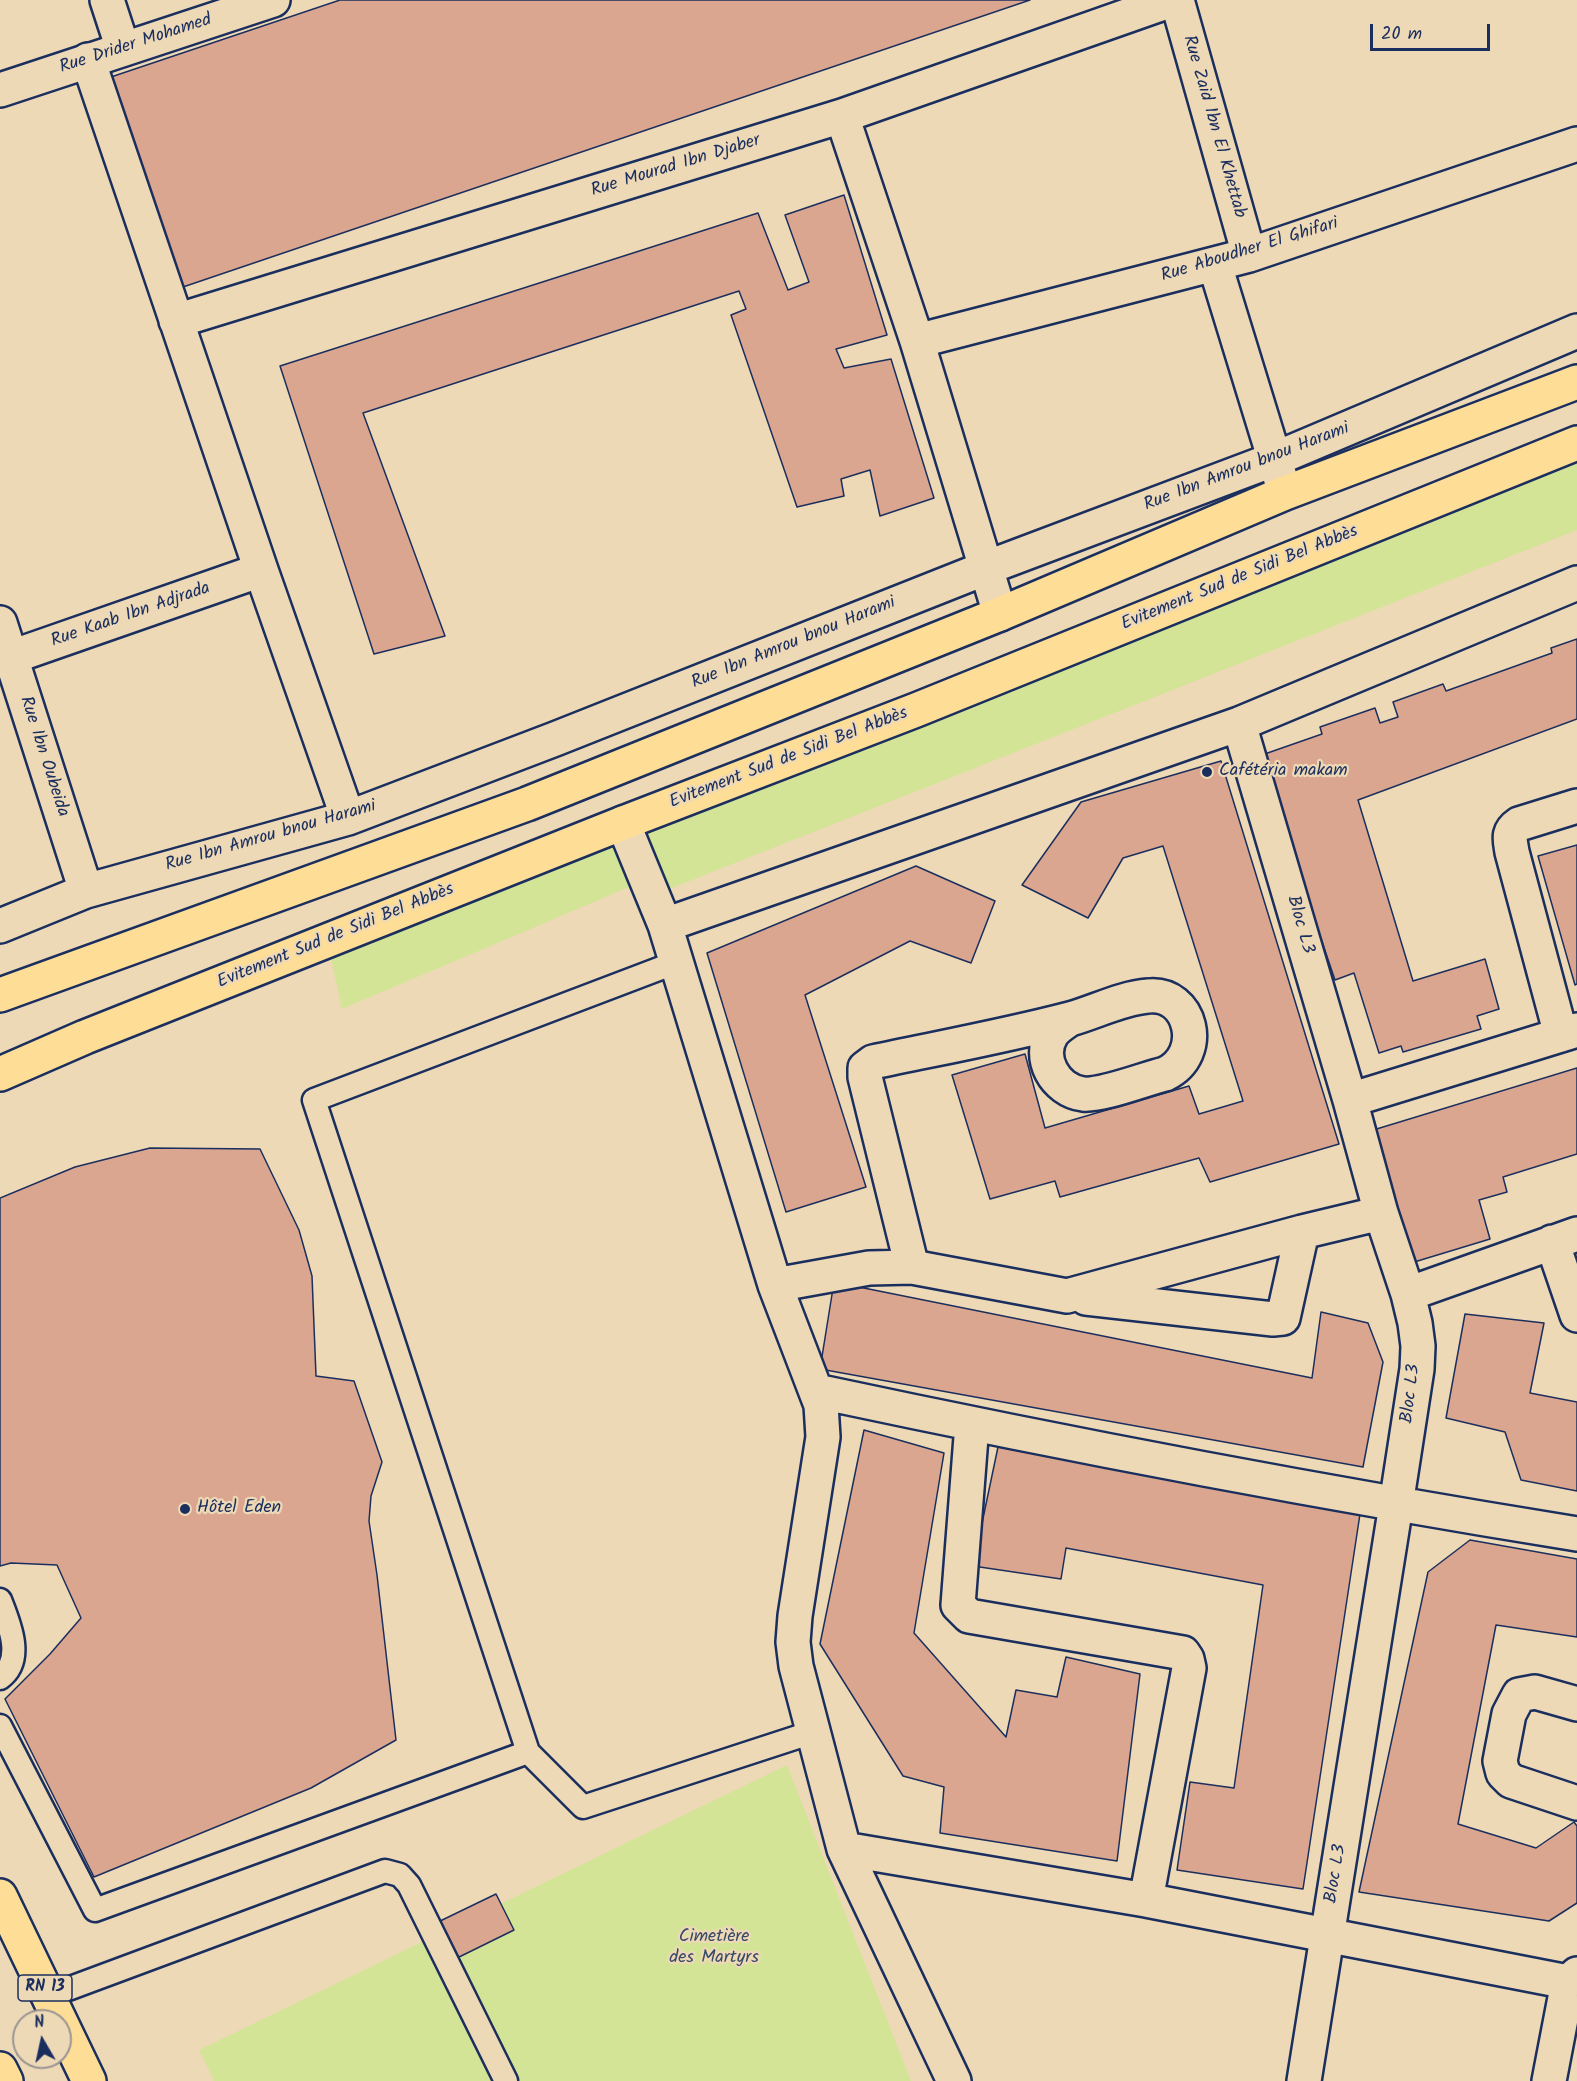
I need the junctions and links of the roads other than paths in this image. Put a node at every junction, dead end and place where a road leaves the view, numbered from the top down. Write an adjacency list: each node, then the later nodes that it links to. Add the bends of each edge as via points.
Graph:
1 (107, 0): 5 (street)
2 (273, 0): 5 (street, Rue Drider Mohamed)
3 (1172, 0): 8 (street, Rue Mourad Ibn Djaber)
4 (1178, 0): 10 (street, Rue Zaid Ibn El Khettab)
5 (123, 49): 6 (street, Rue Drider Mohamed)
6 (88, 60): 7 (street, Rue Drider Mohamed); 12 (street)
7 (0, 90)
8 (842, 116): 12 (street, Rue Mourad Ibn Djaber); 14 (street)
9 (1577, 144): 10 (street, Rue Aboudher El Ghifari)
10 (1249, 255): 11 (street, Rue Aboudher El Ghifari)
11 (1215, 265): 14 (street, Rue Aboudher El Ghifari); 17 (street)
12 (176, 321): 20 (street)
13 (1577, 331): 17 (street, Rue Ibn Amrou bnou Harami)
14 (917, 341): 19 (street)
15 (1577, 382): 18 (highway)
16 (1577, 443): 28 (highway, Evitement Sud de Sidi Bel Abbès)
17 (1275, 459): 18 (street); 19 (street, Rue Ibn Amrou bnou Harami)
18 (1285, 493): 22 (highway)
19 (986, 568): 22 (street); 27 (street, Rue Ibn Amrou bnou Harami)
20 (261, 570): 24 (street, Rue Kaab Ibn Adjrada); 27 (street)
21 (1577, 583): 25 (street)
22 (1000, 614): 33 (highway, via 527,804)
23 (0, 623): 24 (street, Rue Ibn Oubeida)
24 (6, 659): 29 (street, Rue Ibn Oubeida)
25 (1239, 724): 30 (street); 37 (street, Bloc L3)
26 (1577, 806): 35 (street, via 1519,824 1509,835)
27 (348, 818): 29 (street, Rue Ibn Amrou bnou Harami)
28 (623, 823): 30 (street); 36 (highway, Evitement Sud de Sidi Bel Abbès)
29 (86, 891): 31 (street, Rue Ibn Amrou bnou Harami)
30 (665, 925): 32 (street)
31 (0, 926)
32 (677, 962): 42 (street); 55 (lane, via 314,1100)
33 (0, 995)
34 (1070, 1019): 41 (street, via 873,1062 865,1068)
35 (1569, 1032): 37 (street)
36 (0, 1074)
37 (1350, 1100): 38 (street, Bloc L3)
38 (1380, 1213): 39 (street); 43 (street, Bloc L3)
39 (1302, 1232): 44 (street); 44 (street, via 1283,1318)
40 (1565, 1238): 43 (street); 45 (street)
41 (912, 1267): 42 (street, via 869,1268); 44 (street)
42 (774, 1285): 46 (street)
43 (1408, 1293): 48 (street, Bloc L3, via 1418,1346 1417,1369)
44 (1067, 1296)
45 (1577, 1315)
46 (816, 1391): 47 (street); 54 (street, via 823,1437 793,1642)
47 (972, 1424): 48 (street); 59 (street, via 958,1605 969,1616 1183,1653 1187,1659 1189,1668)
48 (1396, 1505): 49 (street); 60 (street, Bloc L3)
49 (1577, 1534)
50 (1, 1603): 51 (lane, via 15,1645 7,1673)
51 (0, 1678)
52 (1577, 1704): 56 (street, via 1535,1692 1519,1695 1509,1714 1500,1761 1510,1781)
53 (0, 1726): 55 (lane, via 95,1910)
54 (813, 1732): 55 (lane, via 583,1807); 57 (street)
55 (528, 1752)
56 (1577, 1803)
57 (844, 1849): 59 (street); 67 (street)
58 (0, 1896): 62 (highway, RN 13)
59 (1146, 1900): 60 (street)
60 (1327, 1935): 61 (street); 68 (street, Bloc L3)
61 (1573, 1978): 69 (street)
62 (49, 1996): 65 (highway, RN 13); 66 (lane, via 385,1871 400,1875 408,1885)
63 (0, 2069): 64 (highway)
64 (6, 2081)
65 (89, 2081)
66 (506, 2081)
67 (954, 2081)
68 (1304, 2081)
69 (1550, 2081)

